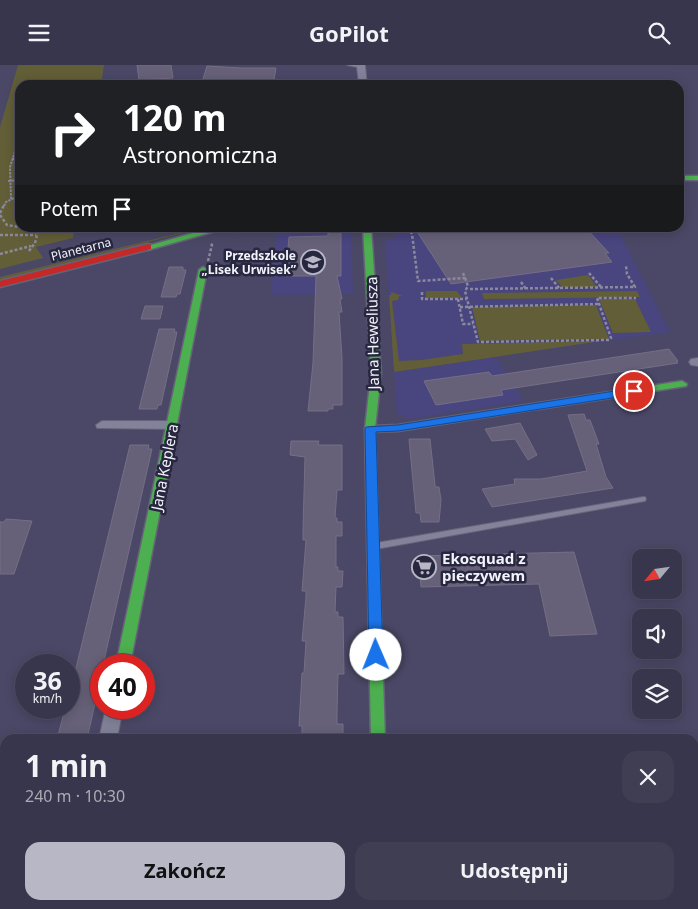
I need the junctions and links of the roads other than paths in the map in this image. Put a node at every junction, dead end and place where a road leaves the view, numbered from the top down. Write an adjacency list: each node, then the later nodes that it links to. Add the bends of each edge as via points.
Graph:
1 (351, 65): 2 (street, via 361,65)
2 (362, 80)
3 (698, 177): 4 (street)
4 (684, 178)
5 (206, 232): 8 (street, Planetarna)
6 (367, 232): 12 (street, Jana Heweliusza, via 376,373)
7 (203, 270): 11 (street, Jana Keplera)
8 (0, 284)
9 (682, 384): 12 (street, via 398,428)
10 (102, 425): 11 (street)
11 (172, 425): 15 (street, Jana Keplera)
12 (370, 429): 14 (street, Jana Heweliusza)
13 (643, 499): 14 (lane)
14 (373, 547): 18 (street, Jana Heweliusza)
15 (125, 654)
16 (112, 719): 17 (street)
17 (109, 734)
18 (378, 734)

